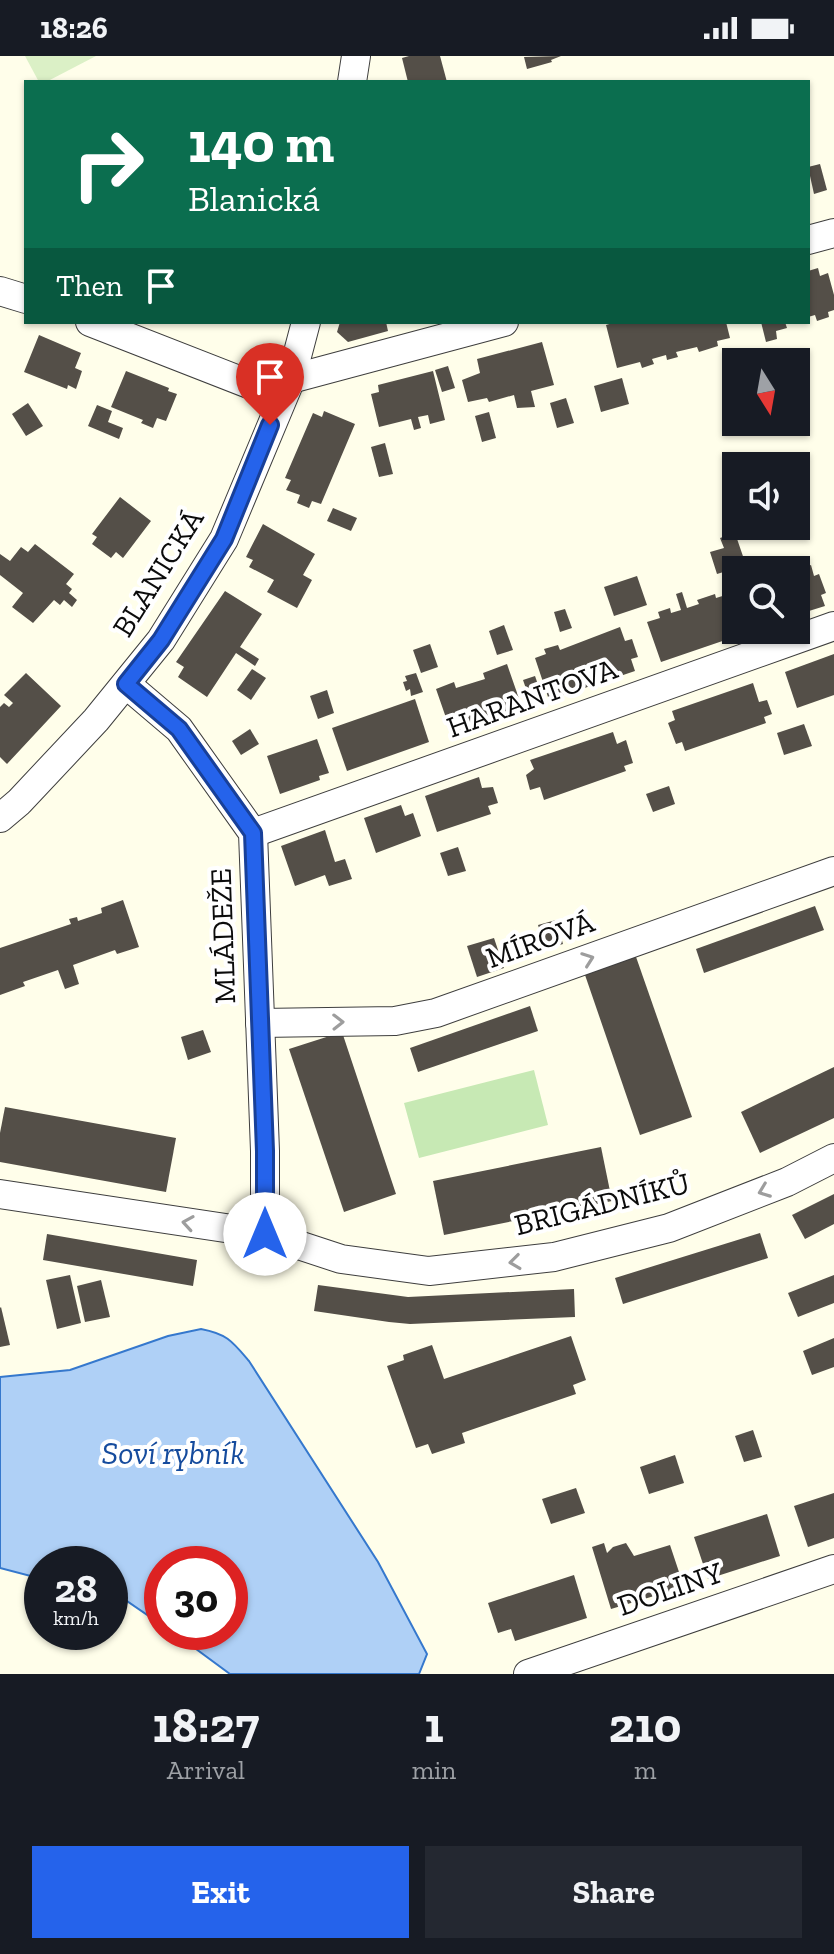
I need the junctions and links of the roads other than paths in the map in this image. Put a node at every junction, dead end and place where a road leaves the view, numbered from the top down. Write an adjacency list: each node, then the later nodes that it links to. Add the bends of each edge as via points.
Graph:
1 (356, 56): 2 (street)
2 (352, 80)
3 (834, 233): 4 (street)
4 (810, 239)
5 (0, 291): 6 (street)
6 (24, 298)
7 (96, 324): 10 (street)
8 (305, 324): 10 (street, BLANICKÁ)
9 (497, 324): 10 (street)
10 (286, 388): 12 (street, BLANICKÁ, via 224,539 161,640)
11 (834, 626): 14 (street, HARANTOVA)
12 (126, 684): 13 (street, BLANICKÁ); 14 (street, MLÁDEŽE, via 179,729)
13 (0, 818)
14 (253, 833): 16 (street, MLÁDEŽE)
15 (834, 871): 16 (street, MÍROVÁ, one-way to 15, via 395,1021 436,1013)
16 (260, 1023): 19 (street, MLÁDEŽE)
17 (834, 1158): 19 (street, BRIGÁDNÍKŮ, one-way to 19, via 669,1228 554,1257 429,1271 341,1259)
18 (0, 1194): 19 (street, BRIGÁDNÍKŮ, one-way to 18)
19 (265, 1234)
20 (834, 1569): 21 (street, DOLINY)
21 (528, 1674)

